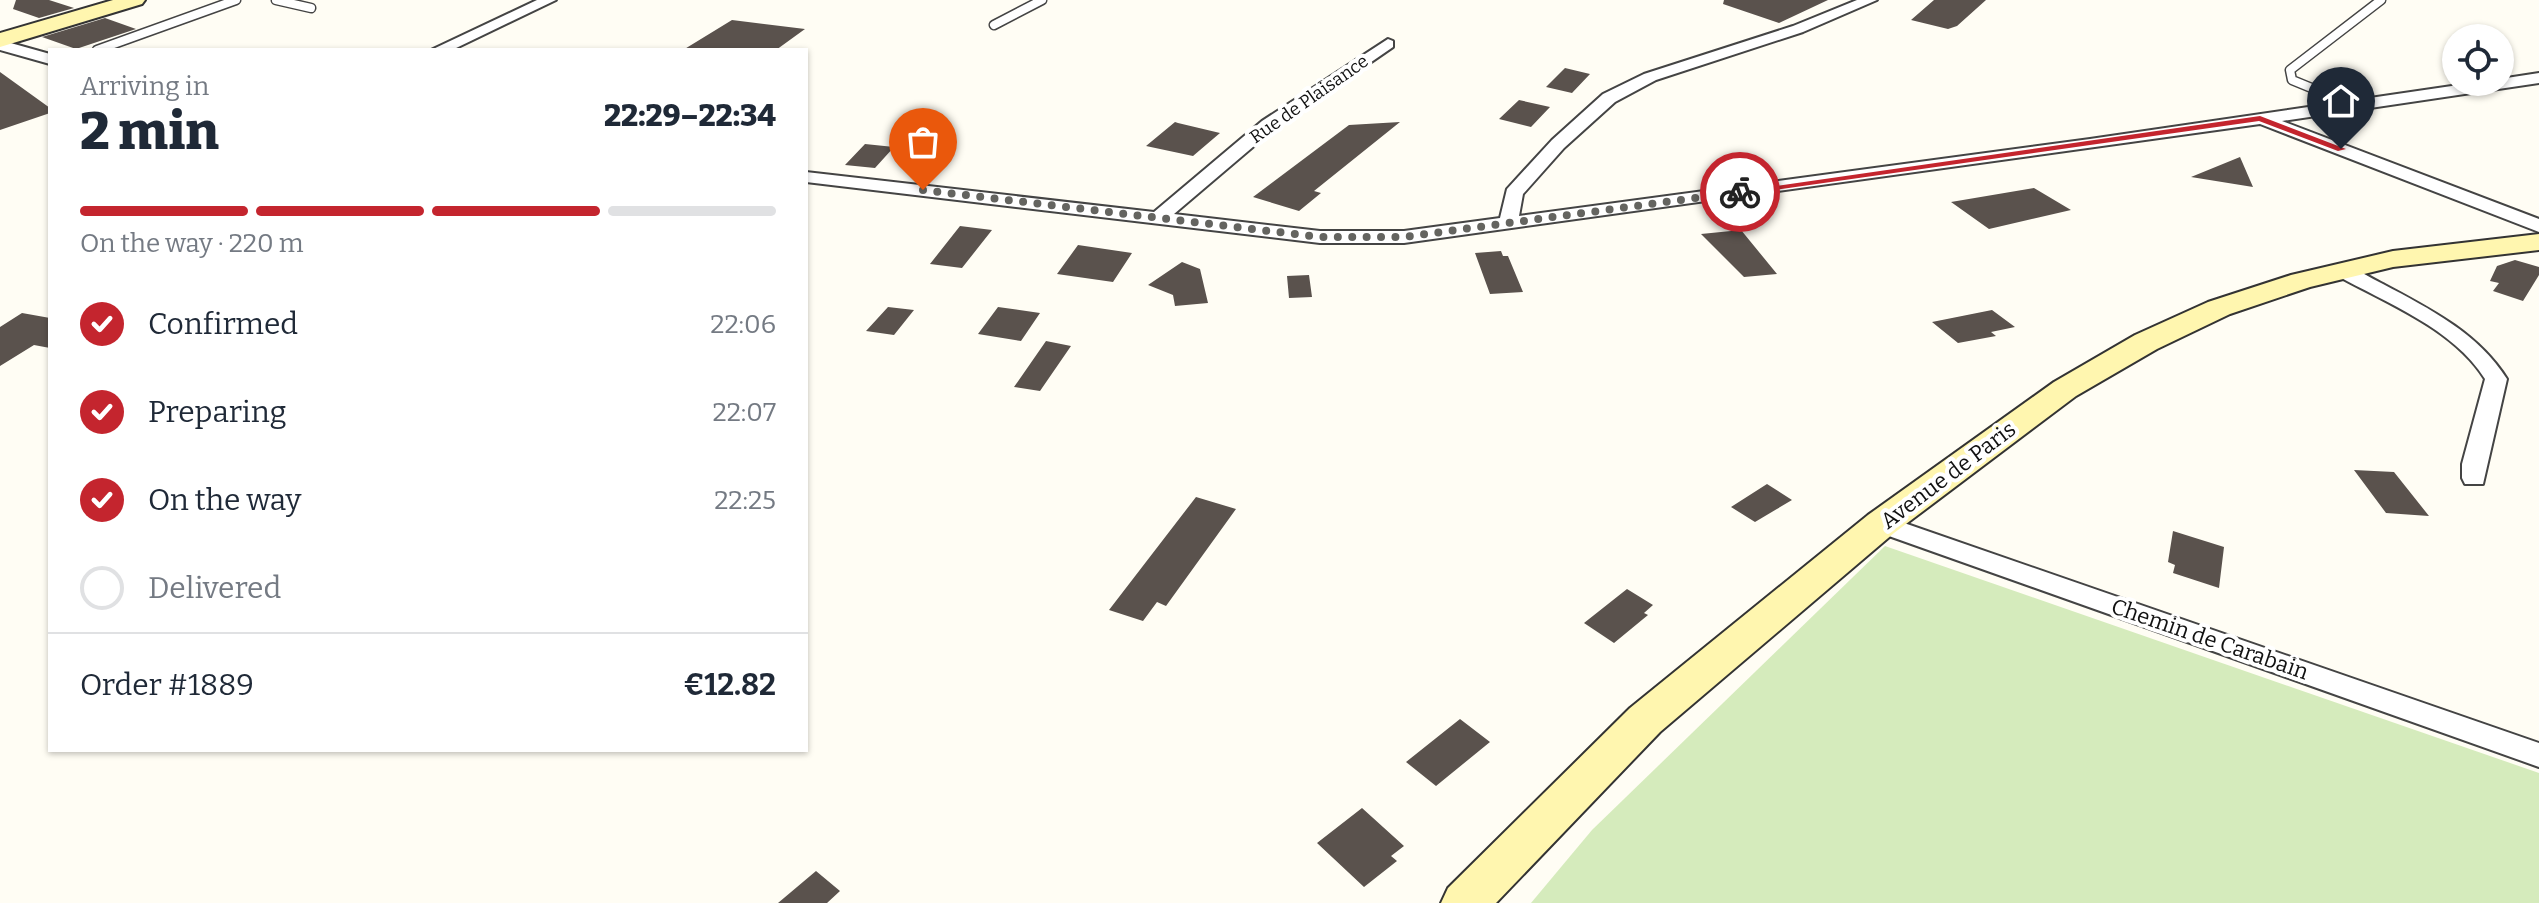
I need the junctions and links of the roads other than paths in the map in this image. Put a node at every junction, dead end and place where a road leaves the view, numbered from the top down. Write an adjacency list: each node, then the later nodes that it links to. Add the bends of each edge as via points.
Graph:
1 (135, 0): 10 (main road)
2 (236, 0): 12 (lane)
3 (276, 0): 8 (lane)
4 (549, 0): 13 (street)
5 (1042, 0): 9 (lane)
6 (1870, 0): 20 (street, via 1650,77 1609,98 1514,193)
7 (2381, 0): 16 (lane, via 2290,70 2292,80)
8 (311, 8)
9 (994, 25)
10 (0, 43): 14 (street)
11 (1388, 44): 19 (street, Rue de Plaisance, via 1268,125)
12 (103, 48)
13 (443, 48)
14 (48, 58)
15 (2539, 78): 16 (street)
16 (2353, 105): 17 (street)
17 (2260, 118): 20 (street); 21 (street)
18 (808, 177): 19 (street)
19 (1158, 218): 20 (street, via 1320,237 1404,237)
20 (1508, 224)
21 (2539, 226)
22 (2539, 242): 23 (main road, Avenue de Paris, via 2462,249)
23 (2343, 271): 24 (street, via 2462,338 2492,367 2496,379); 25 (main road, Avenue de Paris, via 2219,308 2146,342 2065,389)
24 (2474, 478)
25 (1881, 524): 26 (street, Chemin de Carabain); 27 (main road, Avenue de Paris, via 1645,720)
26 (2539, 755)
27 (1465, 903)

